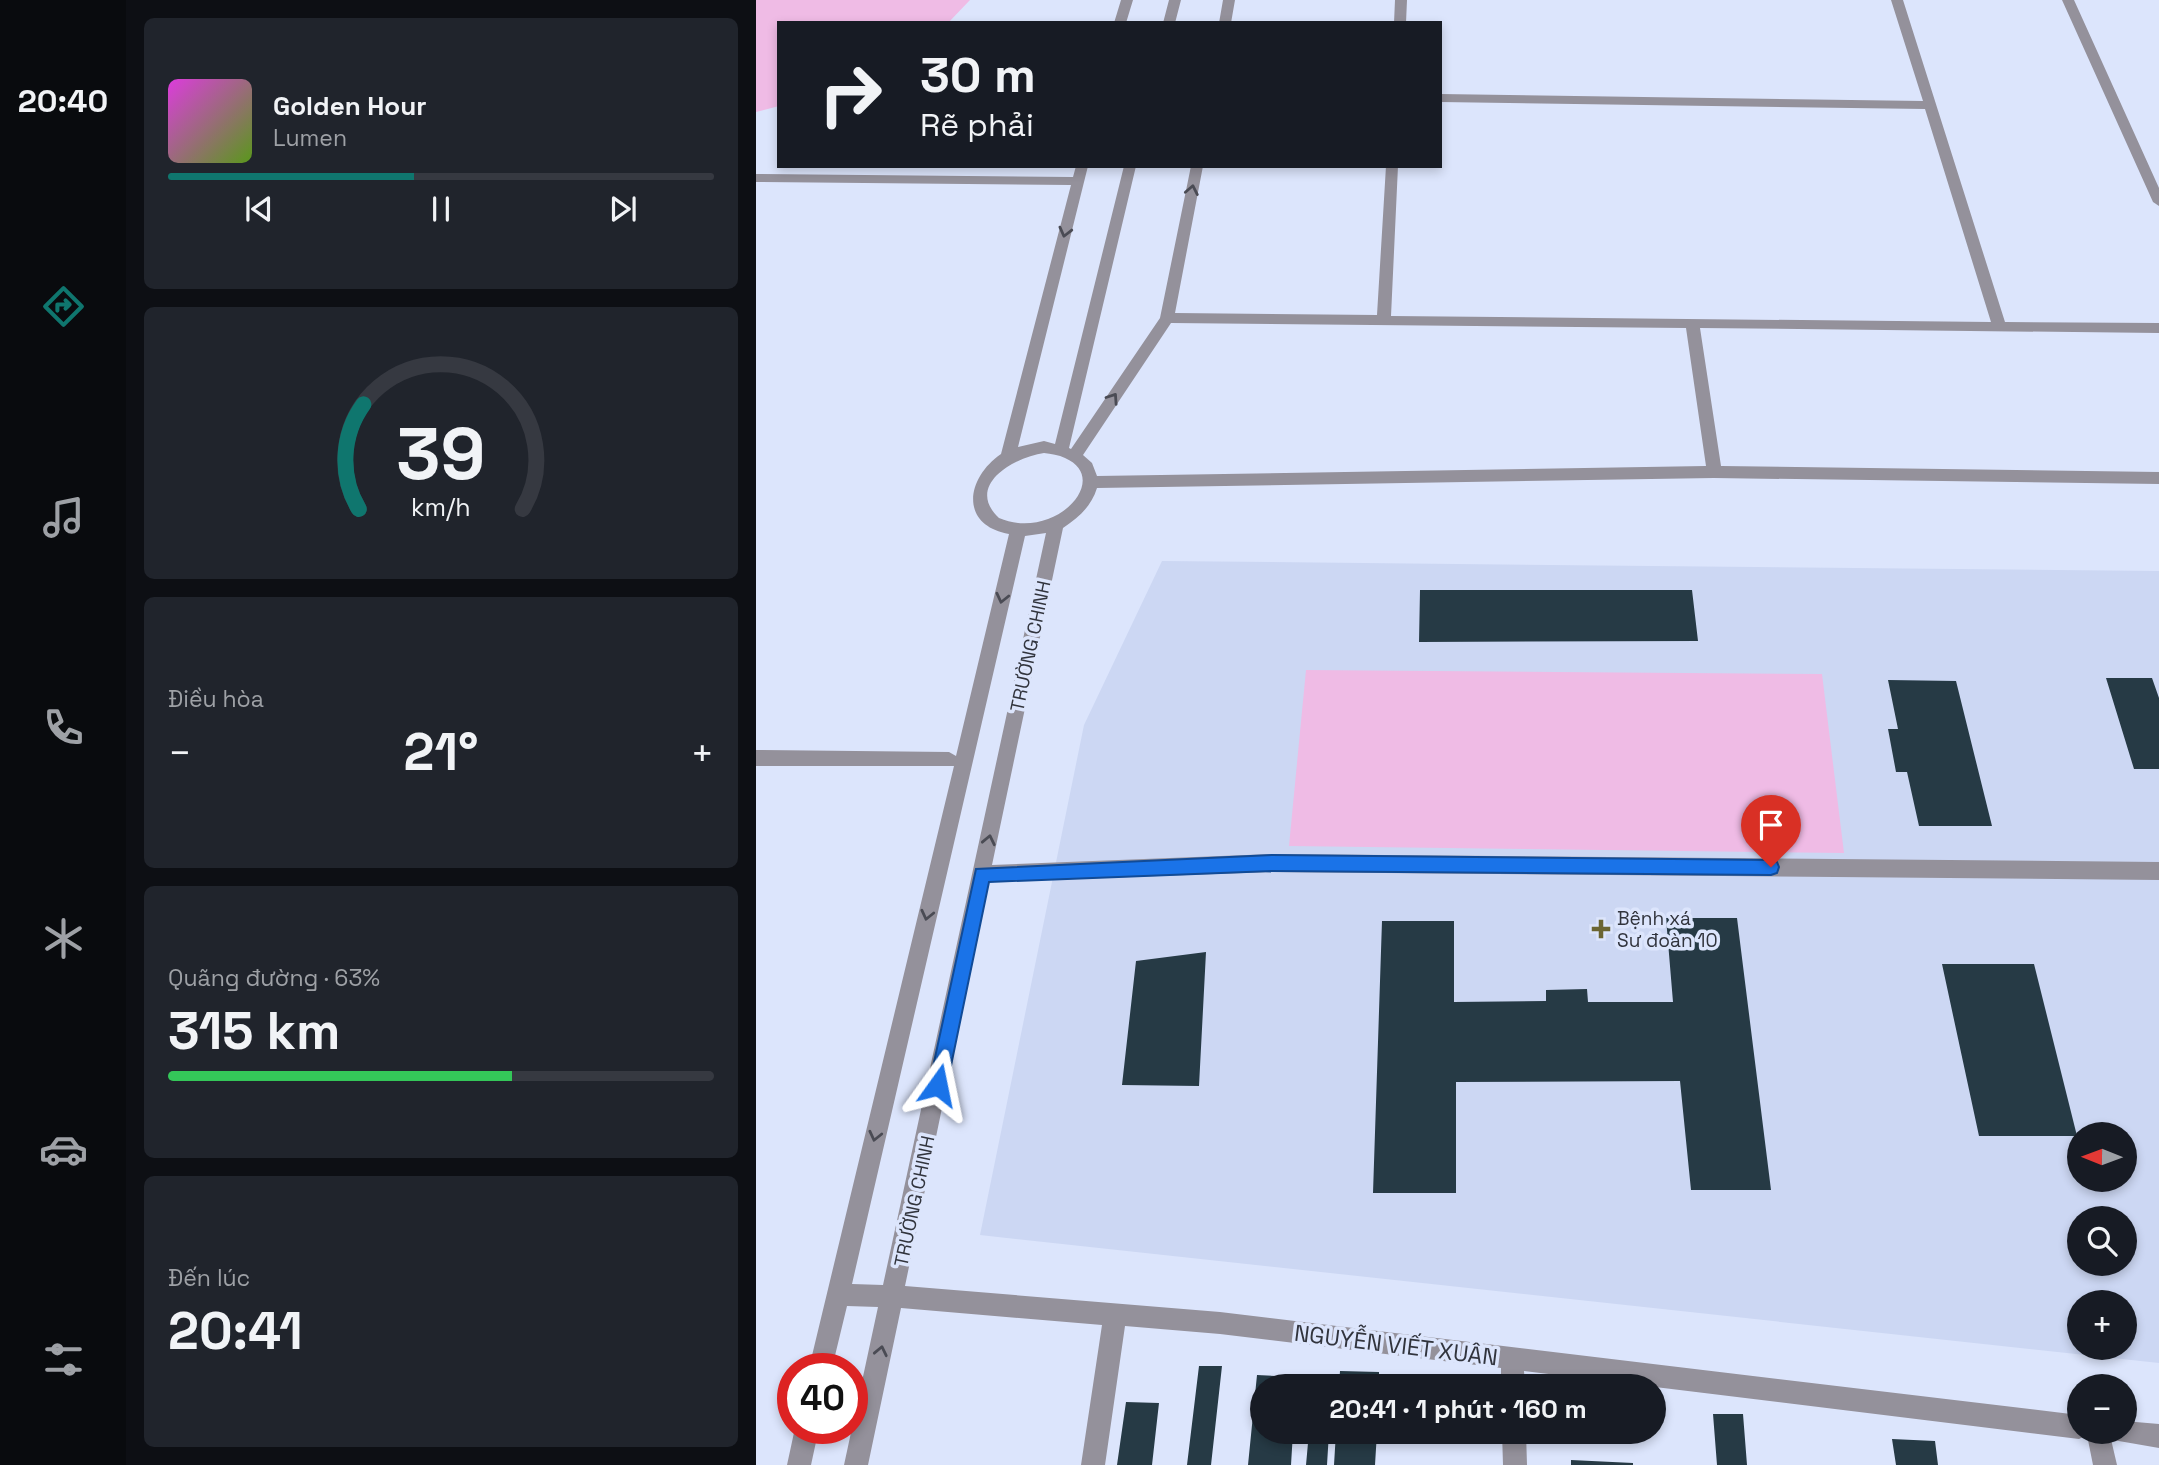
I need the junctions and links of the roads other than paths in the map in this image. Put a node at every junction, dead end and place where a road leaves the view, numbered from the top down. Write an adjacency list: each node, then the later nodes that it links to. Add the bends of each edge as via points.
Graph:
1 (1127, 0): 7 (street)
2 (1175, 0): 8 (street)
3 (1229, 0): 9 (street)
4 (1401, 0): 10 (street)
5 (1897, 0): 12 (street)
6 (2068, 0): 19 (street)
7 (1122, 21)
8 (1170, 21)
9 (1225, 21)
10 (1400, 21)
11 (1442, 98): 12 (street)
12 (1929, 105): 23 (street)
13 (1081, 168): 18 (street)
14 (1130, 168): 25 (street)
15 (1197, 168): 20 (street, one-way to 15)
16 (1392, 168): 21 (street)
17 (756, 178): 18 (street)
18 (1078, 181): 26 (street, one-way to 26)
19 (2159, 202)
20 (1167, 318): 21 (street); 25 (street, one-way to 20)
21 (1384, 318): 22 (street)
22 (1692, 323): 23 (street); 27 (street)
23 (1999, 326): 24 (street)
24 (2159, 328)
25 (1068, 452): 26 (street, via 1044,447); 29 (street, via 1086,465)
26 (1008, 456): 31 (street, via 983,479 980,507 988,519)
27 (1714, 472): 28 (street); 29 (street)
28 (2159, 478)
29 (1091, 482): 30 (street, via 1084,504)
30 (1055, 526): 31 (street); 35 (street, TRƯỜNG CHINH, one-way to 30)
31 (1018, 531): 36 (street, TRƯỜNG CHINH, one-way to 36)
32 (756, 758): 33 (street)
33 (949, 760)
34 (2159, 871): 35 (street, via 1272,863)
35 (982, 874): 37 (street, TRƯỜNG CHINH)
36 (837, 1294): 37 (street, NGUYỄN VIẾT XUÂN); 39 (street, TRƯỜNG CHINH)
37 (894, 1296): 38 (street, NGUYỄN VIẾT XUÂN); 49 (street, TRƯỜNG CHINH, one-way to 37)
38 (1115, 1314): 40 (street, NGUYỄN VIẾT XUÂN); 50 (street)
39 (824, 1353)
40 (1512, 1360): 41 (street); 42 (street, NGUYỄN VIẾT XUÂN)
41 (1513, 1374)
42 (2067, 1426)
43 (2137, 1434): 44 (street)
44 (2159, 1436)
45 (804, 1444): 48 (street)
46 (1514, 1444): 51 (street)
47 (2101, 1444): 52 (street)
48 (799, 1465)
49 (856, 1465)
50 (1093, 1465)
51 (1515, 1465)
52 (2105, 1465)

